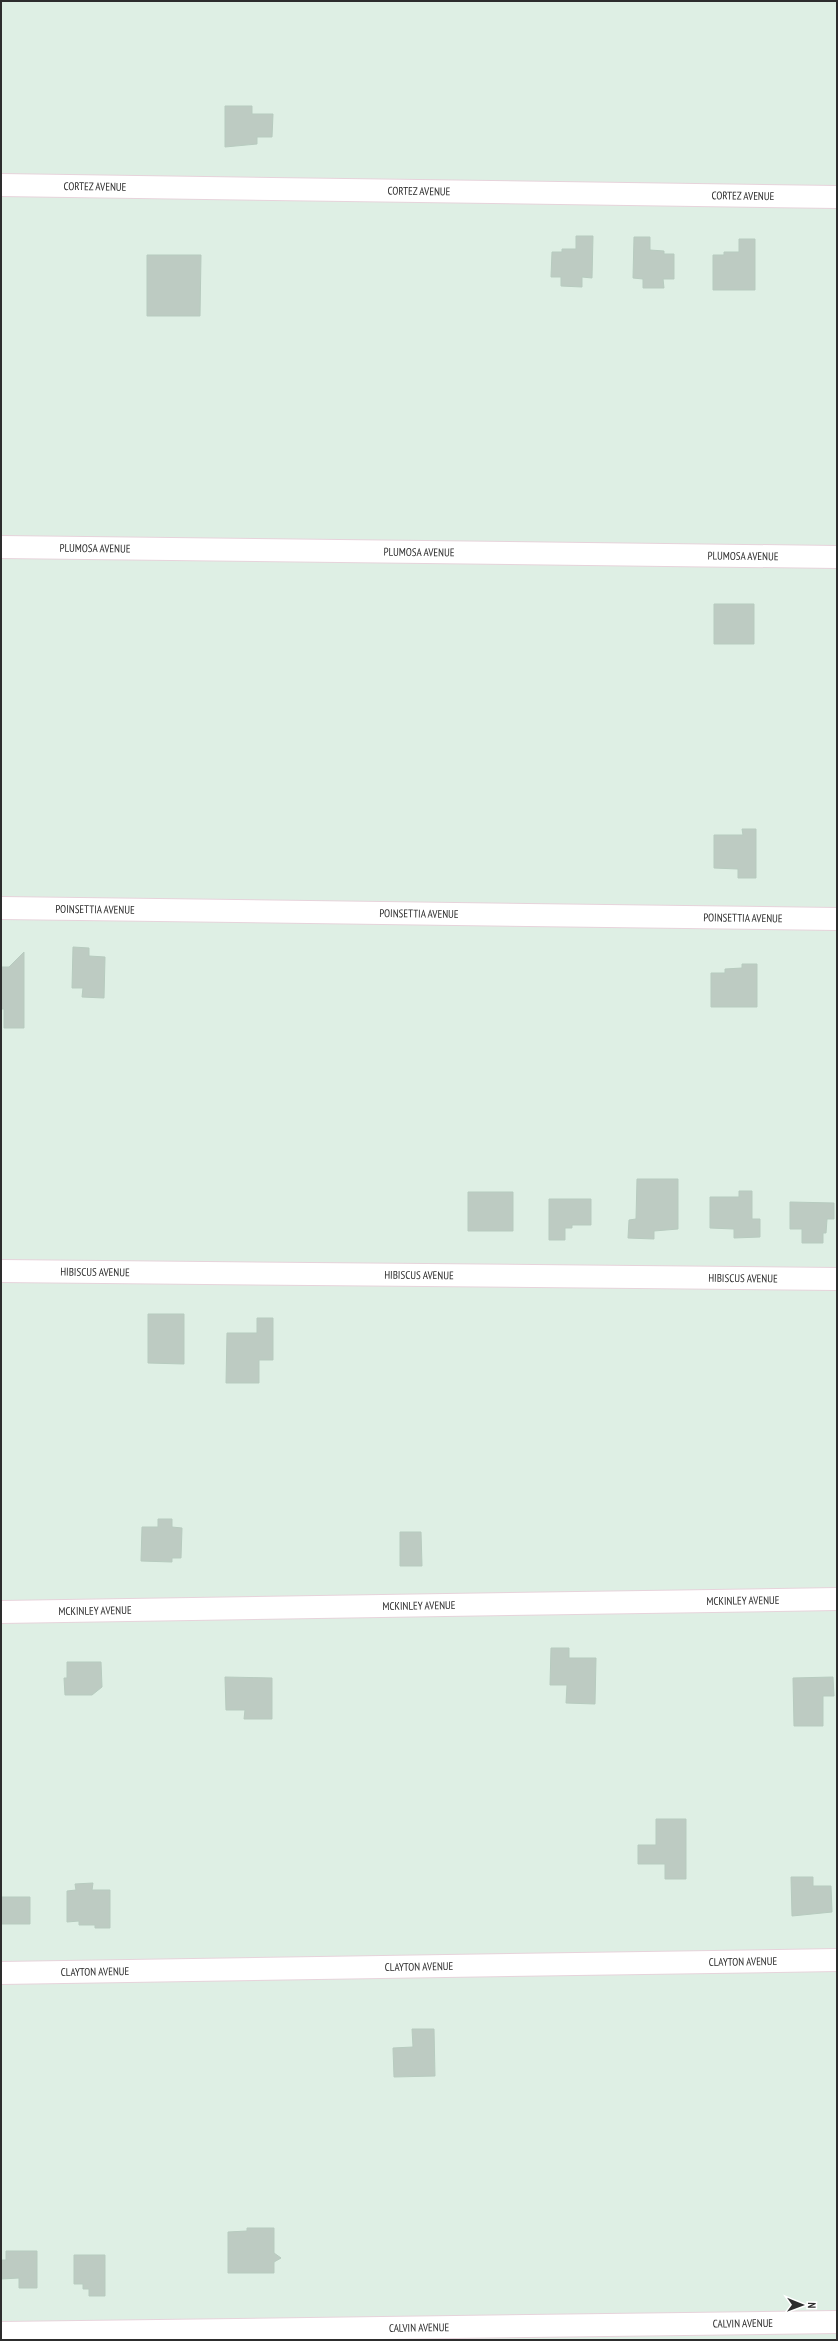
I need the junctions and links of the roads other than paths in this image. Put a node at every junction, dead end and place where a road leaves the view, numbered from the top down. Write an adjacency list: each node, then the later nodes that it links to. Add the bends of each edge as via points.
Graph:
1 (1, 185): 2 (street, CORTEZ AVENUE)
2 (837, 197)
3 (1, 547): 4 (street, PLUMOSA AVENUE)
4 (837, 557)
5 (1, 908): 6 (street, POINSETTIA AVENUE)
6 (837, 919)
7 (1, 1271): 8 (street, HIBISCUS AVENUE)
8 (837, 1279)
9 (837, 1599): 10 (street, MCKINLEY AVENUE)
10 (1, 1612)
11 (837, 1960): 12 (street, CLAYTON AVENUE)
12 (1, 1973)
13 (837, 2322): 14 (street, CALVIN AVENUE)
14 (1, 2333)

